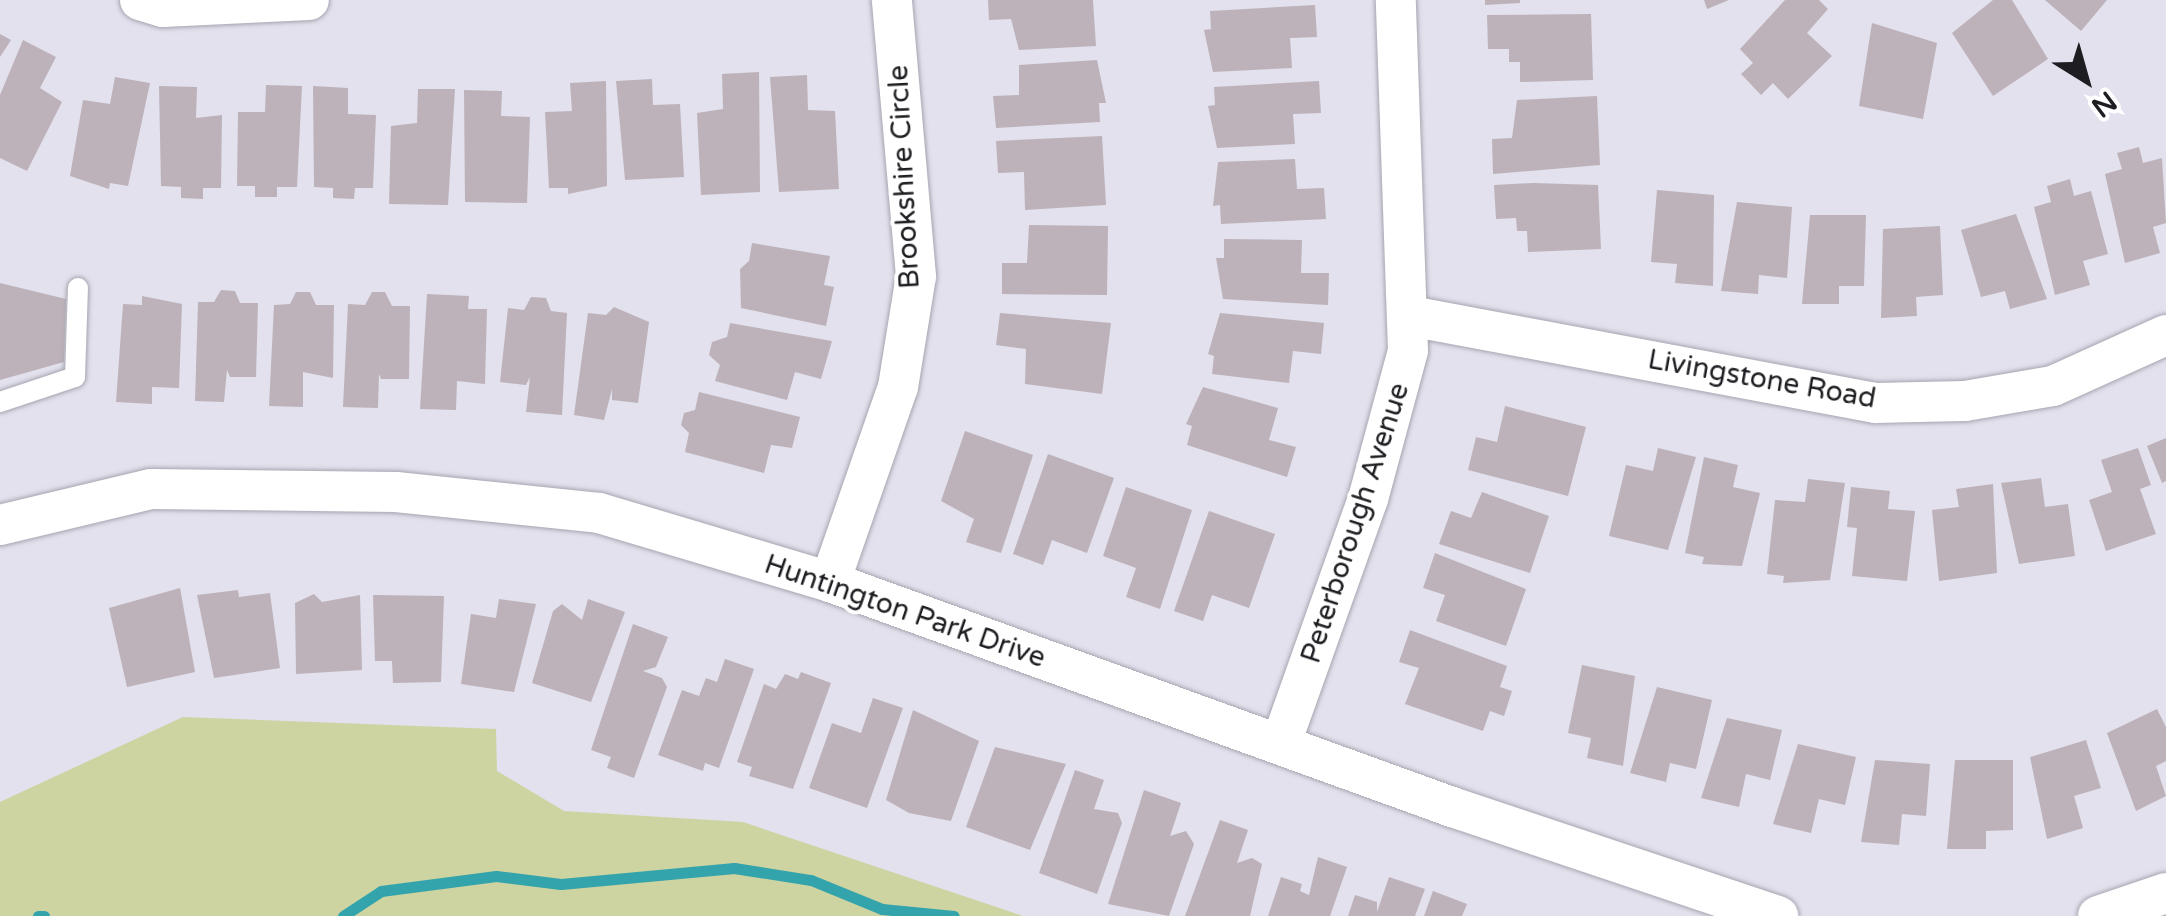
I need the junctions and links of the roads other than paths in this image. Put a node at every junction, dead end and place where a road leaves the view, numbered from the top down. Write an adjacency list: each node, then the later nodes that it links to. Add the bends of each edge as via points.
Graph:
1 (140, 0): 2 (street, via 164,6)
2 (309, 0)
3 (892, 0): 10 (street, Brookshire Circle, via 916,276 898,387)
4 (1396, 0): 6 (street, Peterborough Avenue)
5 (78, 288): 8 (lane, via 76,377)
6 (1410, 316): 7 (street, Livingstone Road, via 1876,402 1965,401 2053,386); 11 (street, Peterborough Avenue, via 1394,418)
7 (2166, 335)
8 (0, 402)
9 (0, 525): 10 (street, Huntington Park Drive, via 151,489 396,492 599,512)
10 (830, 582): 11 (street, Huntington Park Drive)
11 (1281, 743): 13 (street, Huntington Park Drive)
12 (2166, 894): 14 (street)
13 (1778, 916)
14 (2098, 916)

